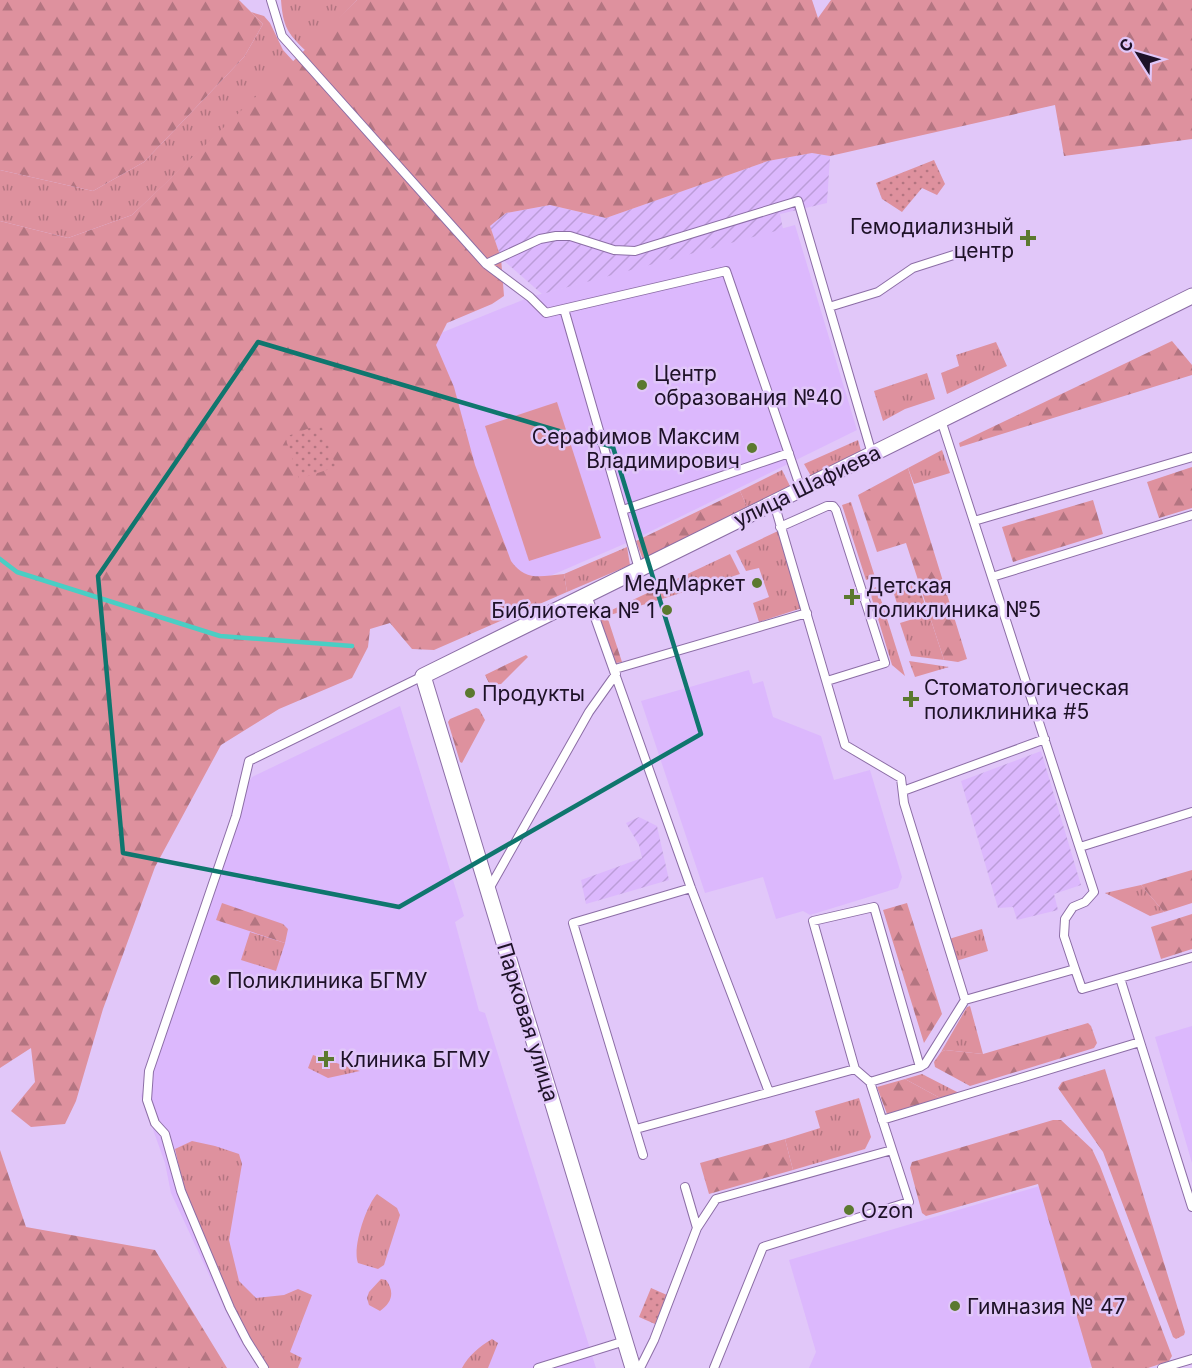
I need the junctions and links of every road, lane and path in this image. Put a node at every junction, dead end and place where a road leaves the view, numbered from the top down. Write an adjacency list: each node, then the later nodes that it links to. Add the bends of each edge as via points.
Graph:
1 (270, 0): 3 (lane, via 282,36)
2 (963, 252): 5 (lane, via 914,268 878,292)
3 (486, 264): 5 (lane, via 540,239 556,236 635,251 798,201); 6 (lane, via 546,313)
4 (1192, 296): 7 (street, улица Шафиева)
5 (829, 307): 9 (lane)
6 (564, 309): 8 (lane, via 726,271); 13 (lane)
7 (941, 420): 9 (street, улица Шафиева); 15 (lane)
8 (789, 453): 11 (lane); 13 (lane)
9 (872, 454): 11 (street, улица Шафиева)
10 (1192, 457): 15 (lane)
11 (801, 489): 12 (street, улица Шафиева)
12 (774, 502): 16 (lane); 17 (street, улица Шафиева)
13 (623, 510): 17 (lane)
14 (1192, 515): 18 (lane)
15 (974, 521): 18 (lane)
16 (780, 527): 20 (lane); 23 (lane, via 833,506 885,663)
17 (639, 569): 19 (street, улица Шафиева)
18 (992, 577): 24 (lane)
19 (587, 595): 21 (lane); 22 (street, улица Шафиева)
20 (807, 613): 21 (lane); 23 (lane)
21 (616, 671): 28 (lane); 29 (lane)
22 (423, 675): 29 (street, Парковая улица); 48 (lane, via 249,761 236,816 149,1071 147,1100 155,1123 165,1134 182,1191 230,1308)
23 (827, 681): 25 (lane, via 845,745 901,778)
24 (1045, 739): 25 (lane); 27 (lane)
25 (903, 791): 33 (lane, via 903,803)
26 (1192, 812): 27 (lane)
27 (1080, 847): 31 (lane, via 1094,892 1073,907 1065,919 1064,936)
28 (692, 888): 38 (lane); 40 (lane, via 573,923)
29 (489, 889): 46 (street, Парковая улица)
30 (1192, 957): 32 (lane)
31 (1075, 969): 32 (lane, via 1082,989); 33 (lane)
32 (1120, 978): 34 (lane)
33 (965, 1000): 35 (lane)
34 (1140, 1042): 39 (lane); 44 (lane)
35 (920, 1067): 36 (lane, via 873,907 813,921); 37 (lane)
36 (855, 1069): 37 (lane); 38 (lane)
37 (870, 1082): 39 (lane)
38 (769, 1092): 40 (lane)
39 (882, 1120): 41 (lane)
40 (636, 1129): 42 (lane)
41 (892, 1150): 45 (lane, via 716,1199); 52 (lane, via 909,1202 763,1247)
42 (643, 1155)
43 (686, 1187): 45 (lane)
44 (1192, 1207)
45 (697, 1228): 51 (lane)
46 (625, 1341): 49 (lane); 50 (street, Парковая улица)
47 (1192, 1359): 53 (lane)
48 (264, 1368)
49 (538, 1368)
50 (633, 1368)
51 (640, 1368)
52 (714, 1368)
53 (1162, 1368)

